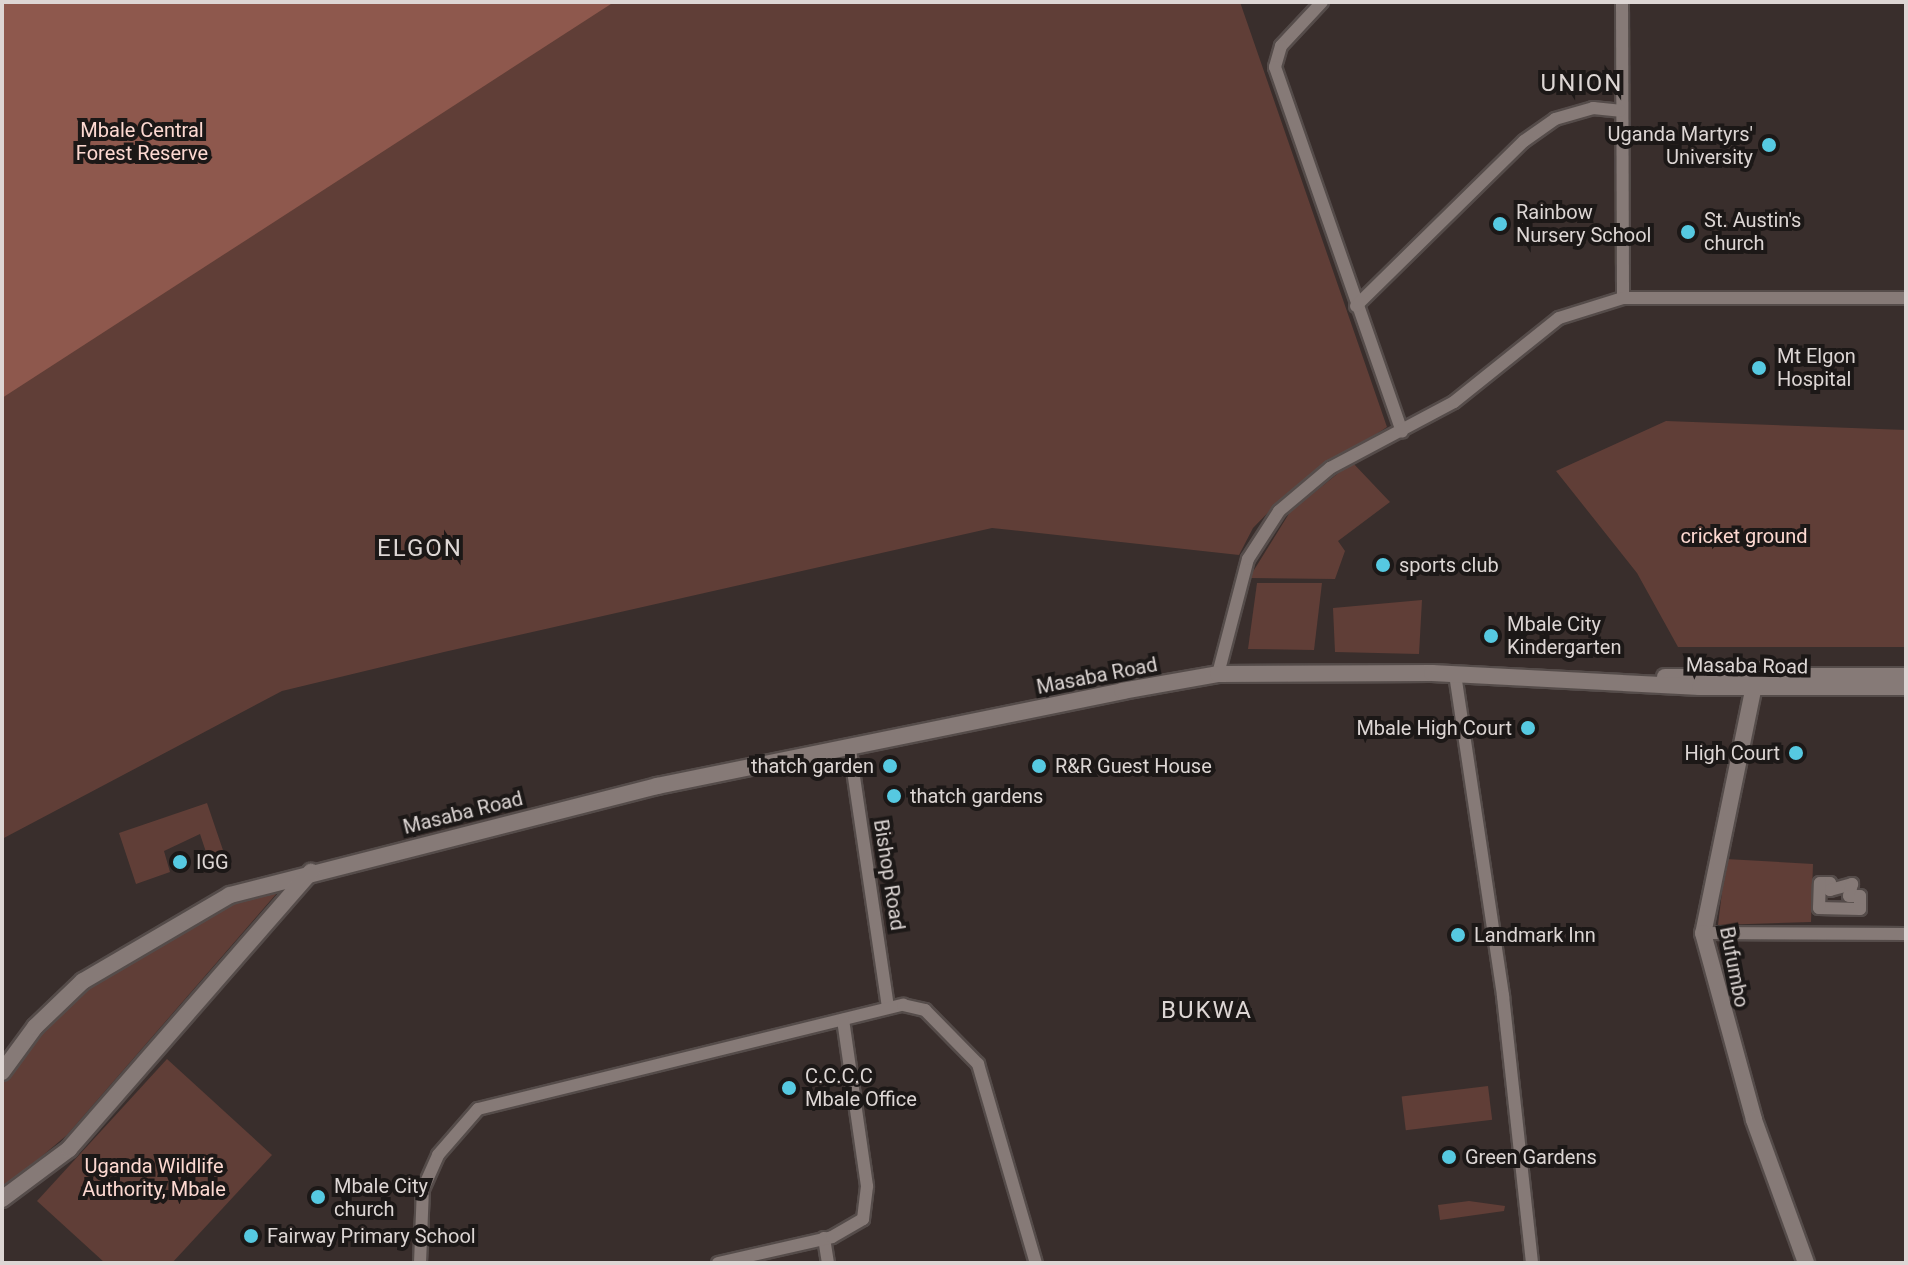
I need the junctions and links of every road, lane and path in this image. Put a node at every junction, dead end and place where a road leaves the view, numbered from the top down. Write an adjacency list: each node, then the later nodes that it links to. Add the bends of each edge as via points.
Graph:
1 (1322, 2): 6 (street, via 1281,46 1275,67)
2 (1622, 2): 3 (street)
3 (1620, 111): 4 (street); 6 (street, via 1593,108 1555,119 1524,141)
4 (1623, 298): 5 (street); 7 (street, via 1559,318 1454,402)
5 (1906, 298)
6 (1356, 306): 7 (street)
7 (1402, 431): 8 (street, via 1305,485 1261,533 1236,594)
8 (1218, 674): 9 (street, Masaba Road); 13 (street, Masaba Road)
9 (1455, 674): 11 (street, Masaba Road); 27 (street, via 1503,996)
10 (1906, 676): 11 (street)
11 (1756, 680): 12 (street, Masaba Road); 16 (street, Bufumbo)
12 (1906, 687)
13 (850, 750): 14 (street, Masaba Road, via 657,786); 18 (street, Bishop Road)
14 (313, 871): 20 (street, Masaba Road, via 230,895 83,981 35,1027); 21 (street, via 69,1149)
15 (1820, 883): 15 (street, via 1830,883 1830,890 1852,884 1849,896 1860,896 1860,909 1819,908)
16 (1703, 933): 17 (street); 28 (street, Bufumbo, via 1754,1120)
17 (1906, 934)
18 (888, 1007): 19 (street); 26 (street, via 925,1010 970,1051)
19 (843, 1020): 22 (street, via 868,1207 849,1229); 23 (street, via 478,1109 438,1155 423,1189)
20 (2, 1072)
21 (2, 1199)
22 (824, 1238): 24 (street); 25 (street)
23 (420, 1263)
24 (718, 1263)
25 (828, 1263)
26 (1036, 1263)
27 (1532, 1263)
28 (1806, 1263)

